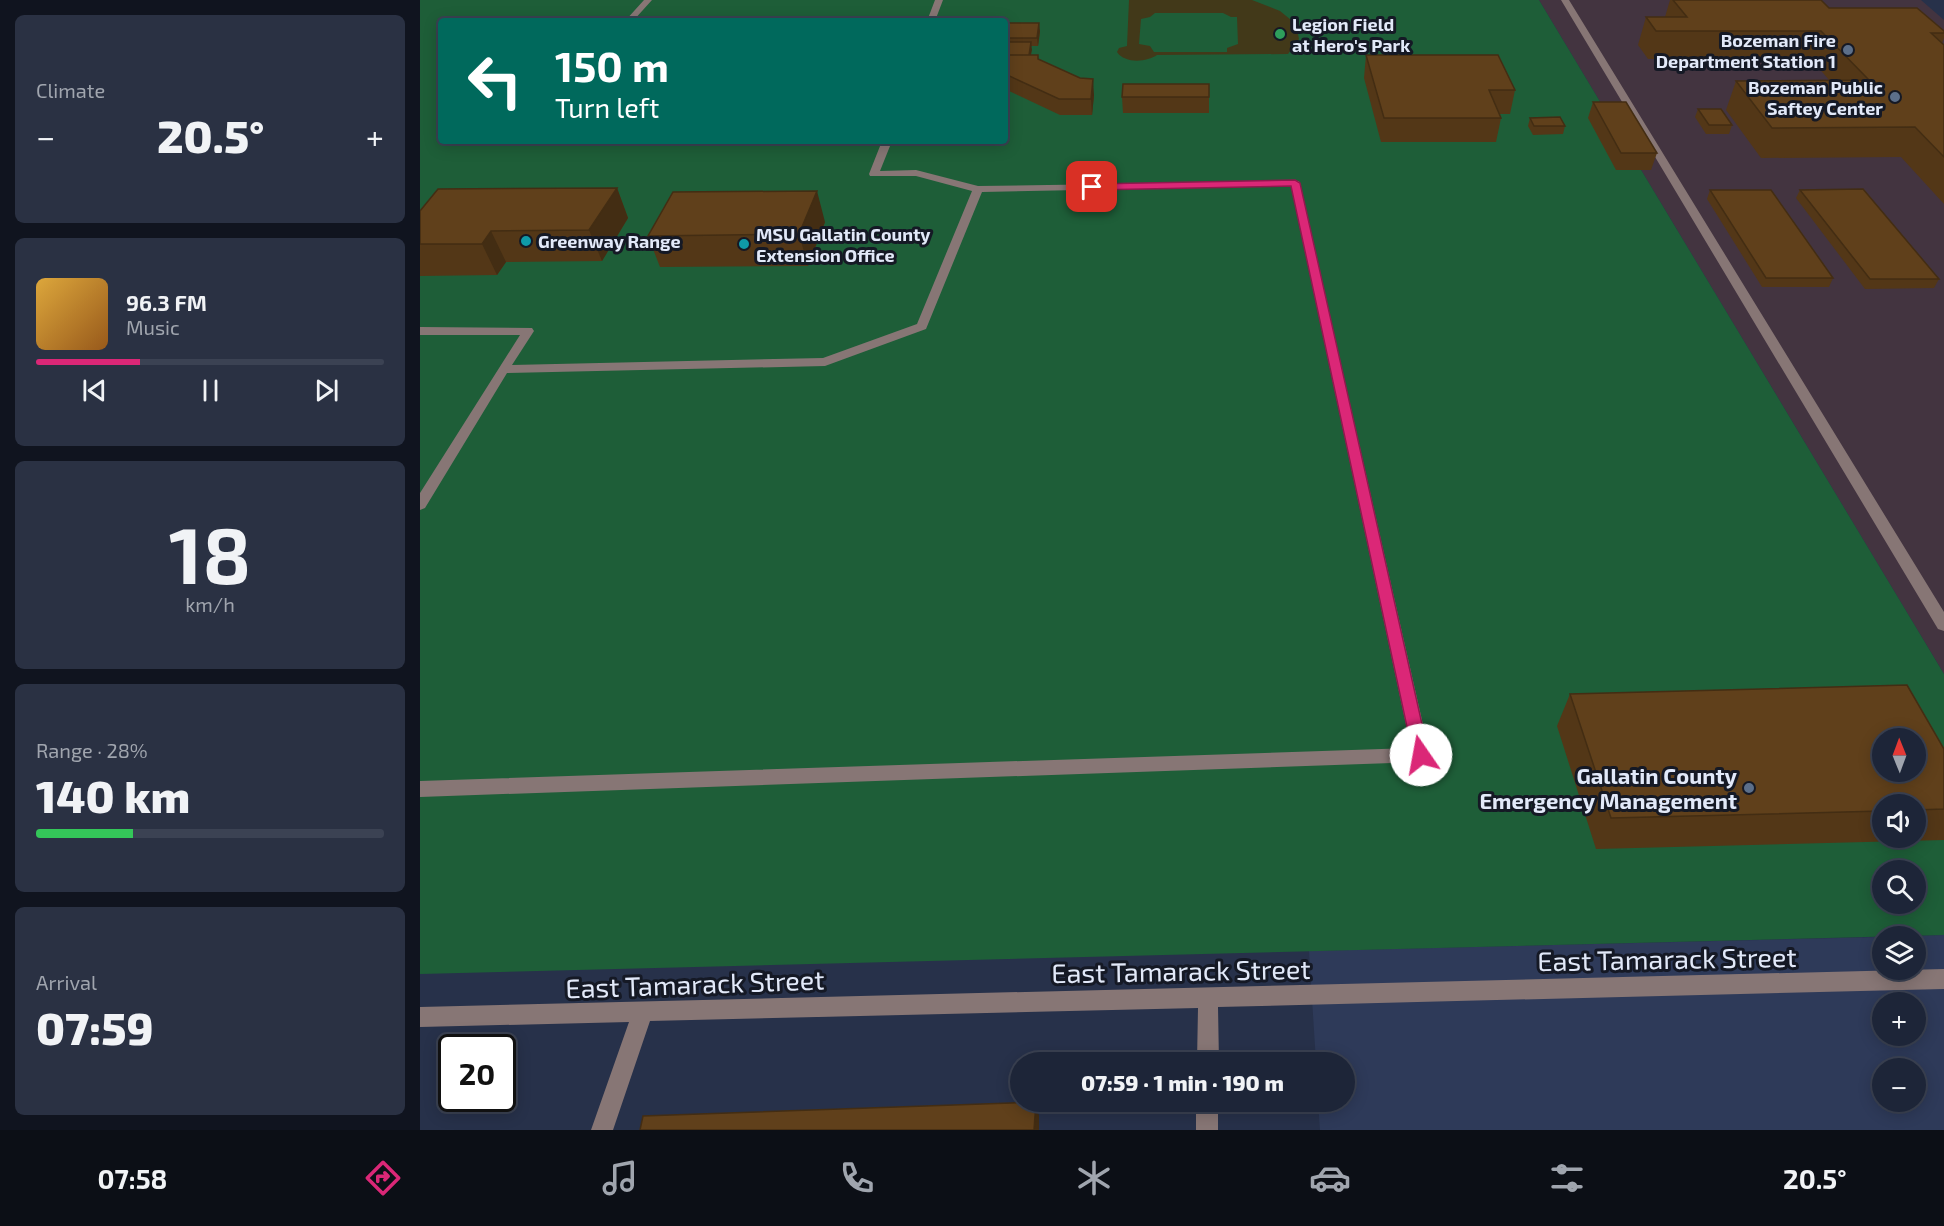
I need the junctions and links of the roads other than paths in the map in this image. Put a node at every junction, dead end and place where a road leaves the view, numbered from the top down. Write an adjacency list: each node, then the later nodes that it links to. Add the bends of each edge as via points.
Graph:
1 (648, 0): 4 (street)
2 (939, 0): 5 (street)
3 (1565, 0): 11 (street)
4 (632, 18)
5 (932, 18)
6 (885, 144): 7 (street, via 874,174 916,173)
7 (978, 189): 9 (street, via 922,326 912,330 825,362); 12 (street, via 1295,183 1421,755)
8 (420, 331): 9 (street, via 528,331)
9 (503, 369): 10 (street)
10 (420, 505)
11 (1944, 625)
12 (420, 789)
13 (1944, 979): 14 (street, East Tamarack Street)
14 (1208, 996): 15 (street, East Tamarack Street); 17 (street)
15 (643, 1012): 16 (street, East Tamarack Street); 19 (street)
16 (420, 1017)
17 (1208, 1052)
18 (1208, 1112): 20 (street)
19 (602, 1130)
20 (1208, 1130)

